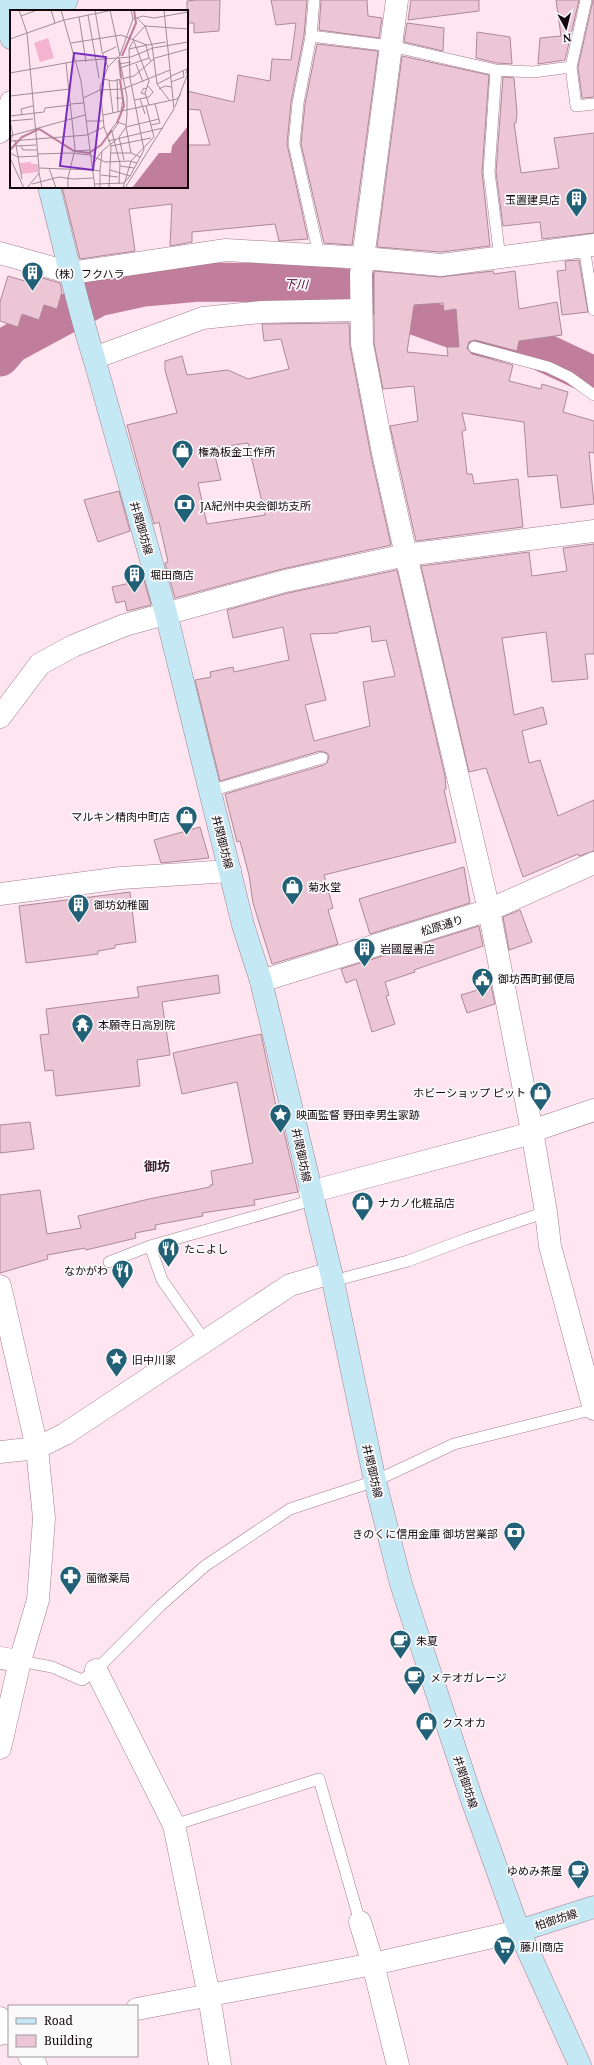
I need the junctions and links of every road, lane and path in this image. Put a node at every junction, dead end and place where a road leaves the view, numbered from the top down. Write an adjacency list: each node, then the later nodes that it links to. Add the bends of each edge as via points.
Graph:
1 (67, 0): 5 (main road)
2 (314, 0): 7 (lane)
3 (397, 0): 8 (street)
4 (586, 0): 9 (lane)
5 (2, 3): 6 (main road)
6 (10, 34)
7 (311, 36): 8 (lane); 17 (lane, via 298,103 294,144)
8 (391, 46): 10 (lane); 19 (street)
9 (571, 67): 10 (lane, via 532,72); 11 (lane, via 576,106)
10 (496, 70): 18 (lane, via 489,172)
11 (594, 104)
12 (10, 105): 13 (street)
13 (0, 132)
14 (49, 188): 20 (main road, 井関御坊線)
15 (589, 246): 18 (street); 22 (lane)
16 (0, 253): 20 (street)
17 (318, 255): 19 (street); 20 (street, via 226,250)
18 (500, 258): 19 (street, via 441,265)
19 (362, 266): 21 (street)
20 (72, 273): 24 (main road, 井関御坊線, via 81,318)
21 (360, 310): 24 (street, via 261,312 203,318); 27 (street, via 362,344)
22 (594, 310)
23 (474, 347): 25 (lane, via 548,367 569,377)
24 (94, 358): 28 (main road, 井関御坊線)
25 (594, 395)
26 (594, 531): 27 (street)
27 (406, 555): 28 (street, via 284,581); 35 (street)
28 (166, 613): 29 (street, via 125,625 72,646 40,664); 31 (main road, 井関御坊線)
29 (0, 717)
30 (322, 758): 31 (lane)
31 (210, 792): 33 (main road, 井関御坊線)
32 (594, 862): 35 (street, 松原通り)
33 (230, 871): 34 (street, via 121,878); 36 (main road, 井関御坊線, via 243,925)
34 (0, 894)
35 (489, 910): 36 (street, 松原通り); 38 (street)
36 (261, 982): 39 (main road, 井関御坊線)
37 (594, 1110): 38 (street)
38 (532, 1132): 39 (street); 40 (street)
39 (312, 1196): 41 (lane); 43 (main road, 井関御坊線)
40 (546, 1212): 43 (lane, via 466,1238 408,1261); 46 (street, via 550,1246)
41 (150, 1246): 42 (lane); 45 (lane, via 162,1280)
42 (109, 1262)
43 (332, 1277): 45 (street, via 290,1285); 49 (main road, 井関御坊線)
44 (1, 1290): 47 (street)
45 (205, 1341): 47 (street, via 65,1434)
46 (594, 1409): 49 (lane, via 454,1444)
47 (37, 1448): 48 (street); 50 (street, via 44,1518 38,1600)
48 (0, 1452)
49 (375, 1481): 51 (lane, via 290,1509 205,1566 160,1606); 56 (main road, 井関御坊線, via 401,1584 470,1797)
50 (10, 1659): 51 (lane, via 52,1667 82,1680); 52 (street)
51 (96, 1670): 53 (street)
52 (0, 1748)
53 (174, 1825): 55 (lane, via 319,1780); 58 (street)
54 (594, 1906): 56 (main road, 柏御坊線)
55 (360, 1922): 57 (street)
56 (518, 1931): 57 (street); 64 (main road, 井関御坊線)
57 (373, 1964): 58 (street); 63 (street)
58 (209, 1996): 59 (street); 62 (street)
59 (138, 2009)
60 (30, 2057): 61 (street)
61 (36, 2065)
62 (220, 2065)
63 (398, 2065)
64 (580, 2065)

